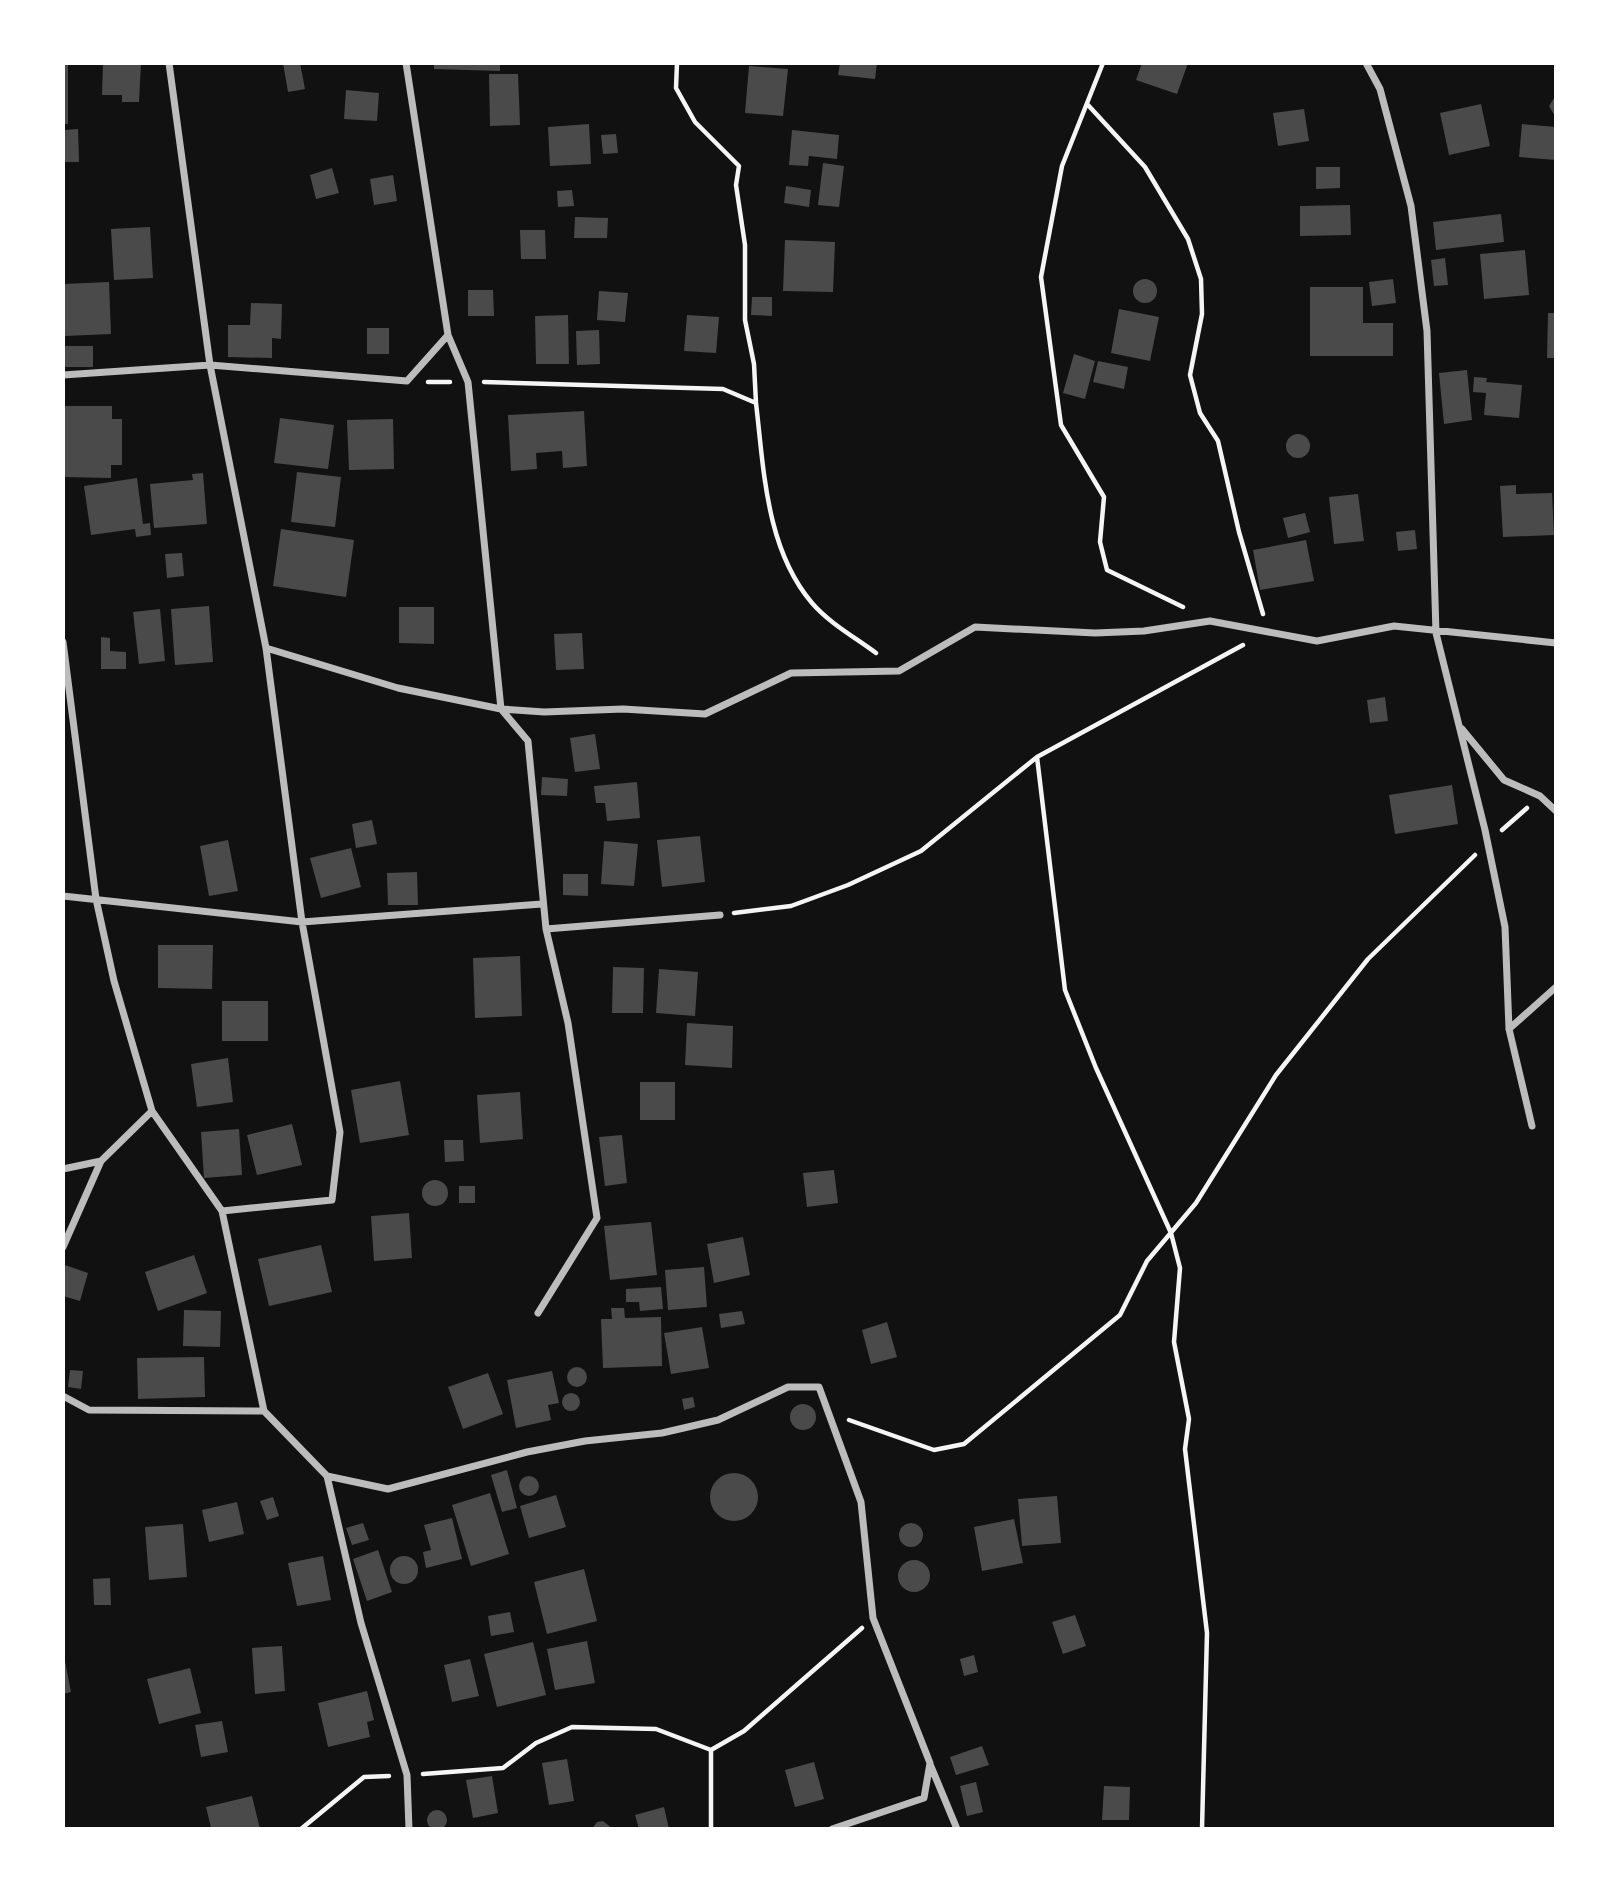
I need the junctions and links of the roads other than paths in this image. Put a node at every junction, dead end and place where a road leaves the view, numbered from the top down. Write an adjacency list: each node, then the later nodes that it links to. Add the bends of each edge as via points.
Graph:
1 (169, 63): 5 (street)
2 (406, 63): 4 (street)
3 (1366, 63): 7 (street, via 1380,89 1411,206 1427,331)
4 (449, 335): 5 (street, via 407,381); 12 (street, via 468,382)
5 (211, 365): 6 (street); 10 (street)
6 (63, 375)
7 (1436, 633): 9 (street); 12 (street, via 1394,626 1317,641 1210,621 1095,634 975,626 899,671 791,673 705,714); 13 (street)
8 (63, 642): 11 (street)
9 (1556, 643)
10 (266, 649): 12 (street, via 398,688); 19 (street)
11 (65, 675): 16 (street)
12 (501, 709): 17 (street, via 528,741)
13 (1460, 725): 14 (street, via 1504,780 1540,796); 22 (street, via 1505,927)
14 (1556, 811)
15 (63, 896): 16 (street)
16 (96, 899): 19 (street); 23 (street, via 114,981)
17 (542, 904): 19 (street); 20 (street)
18 (720, 915): 20 (street)
19 (302, 922): 27 (street, via 340,1132 332,1200)
20 (546, 929): 29 (street, via 568,1023 597,1218)
21 (1556, 988): 22 (street)
22 (1509, 1029): 24 (street)
23 (152, 1111): 25 (street); 27 (street)
24 (1532, 1126)
25 (101, 1161): 26 (street); 28 (street)
26 (63, 1169)
27 (222, 1211): 31 (street)
28 (63, 1247)
29 (538, 1312)
30 (63, 1396): 31 (street, via 89,1409)
31 (264, 1411): 32 (street)
32 (327, 1476): 33 (street, via 388,1489 585,1440 662,1433 718,1420 788,1387 819,1387 861,1502 873,1618); 34 (street, via 361,1623 407,1775)
33 (930, 1763): 35 (street, via 924,1798); 36 (street)
34 (409, 1829)
35 (832, 1829)
36 (957, 1829)

